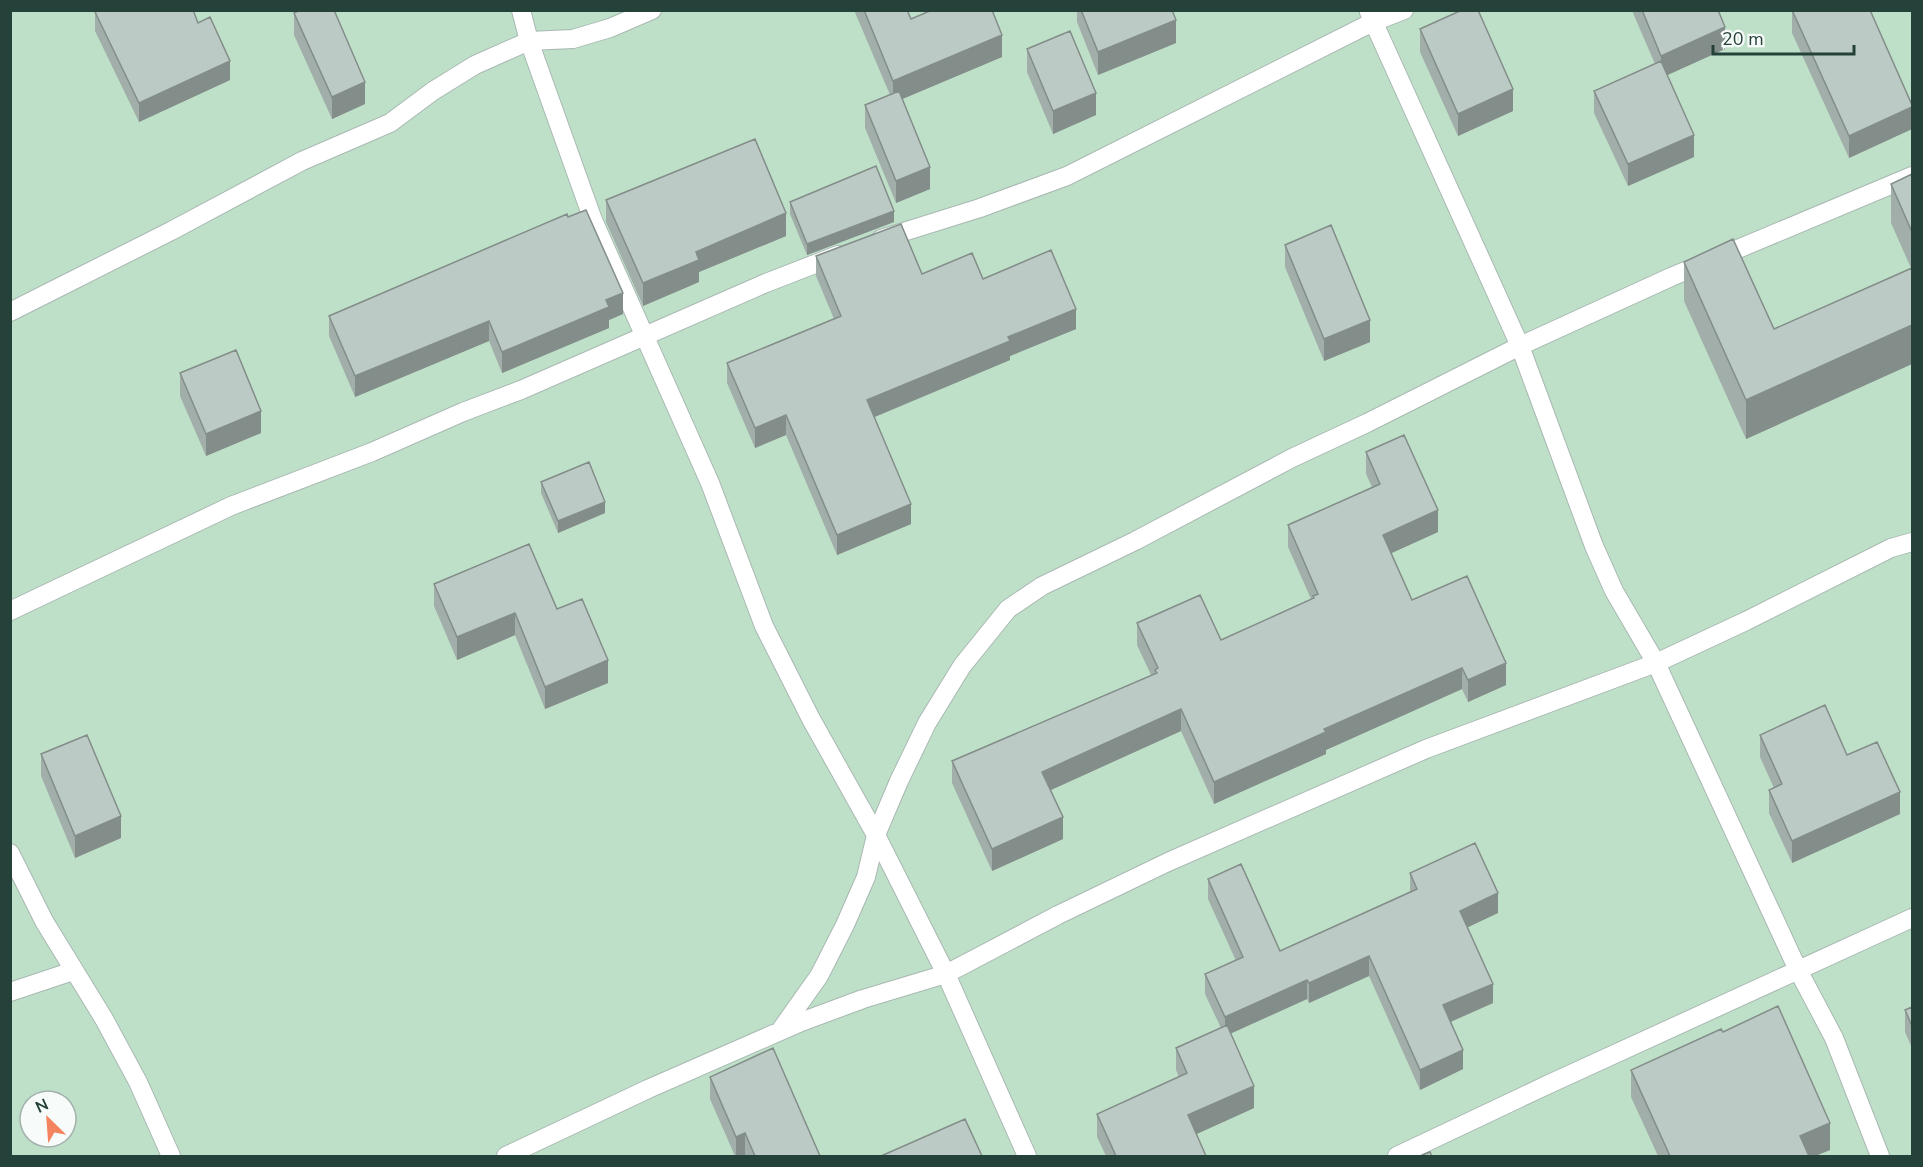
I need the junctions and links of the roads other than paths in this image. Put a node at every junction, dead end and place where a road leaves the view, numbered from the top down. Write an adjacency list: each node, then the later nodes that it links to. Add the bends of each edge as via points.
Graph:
1 (521, 10): 5 (street)
2 (652, 10): 5 (street, via 573,39)
3 (1404, 10): 4 (street)
4 (1371, 16): 8 (street, via 1067,176 897,233); 9 (street)
5 (529, 41): 7 (street, via 476,65 432,91 390,123 302,161); 8 (street, via 593,220)
6 (1912, 176): 9 (street, via 1671,277)
7 (10, 312)
8 (645, 335): 11 (street, via 372,452 231,506); 13 (street, via 710,483 764,626)
9 (1520, 346): 12 (street, via 1594,546 1614,591); 13 (street, via 1042,586 1008,609 962,666 927,723)
10 (1912, 542): 12 (street, via 1891,548)
11 (10, 611)
12 (1656, 663): 16 (street); 18 (street, via 1426,749 1284,810 1068,910)
13 (876, 835): 18 (street); 20 (street, via 866,877 845,925 819,976)
14 (10, 853): 17 (street)
15 (1912, 918): 16 (street)
16 (1798, 970): 24 (street); 25 (street, via 1834,1038)
17 (73, 971): 19 (street); 21 (street, via 138,1082)
18 (946, 974): 20 (street, via 863,999); 23 (street)
19 (10, 992)
20 (780, 1031): 22 (street)
21 (171, 1156)
22 (506, 1156)
23 (1027, 1156)
24 (1397, 1156)
25 (1880, 1156)

